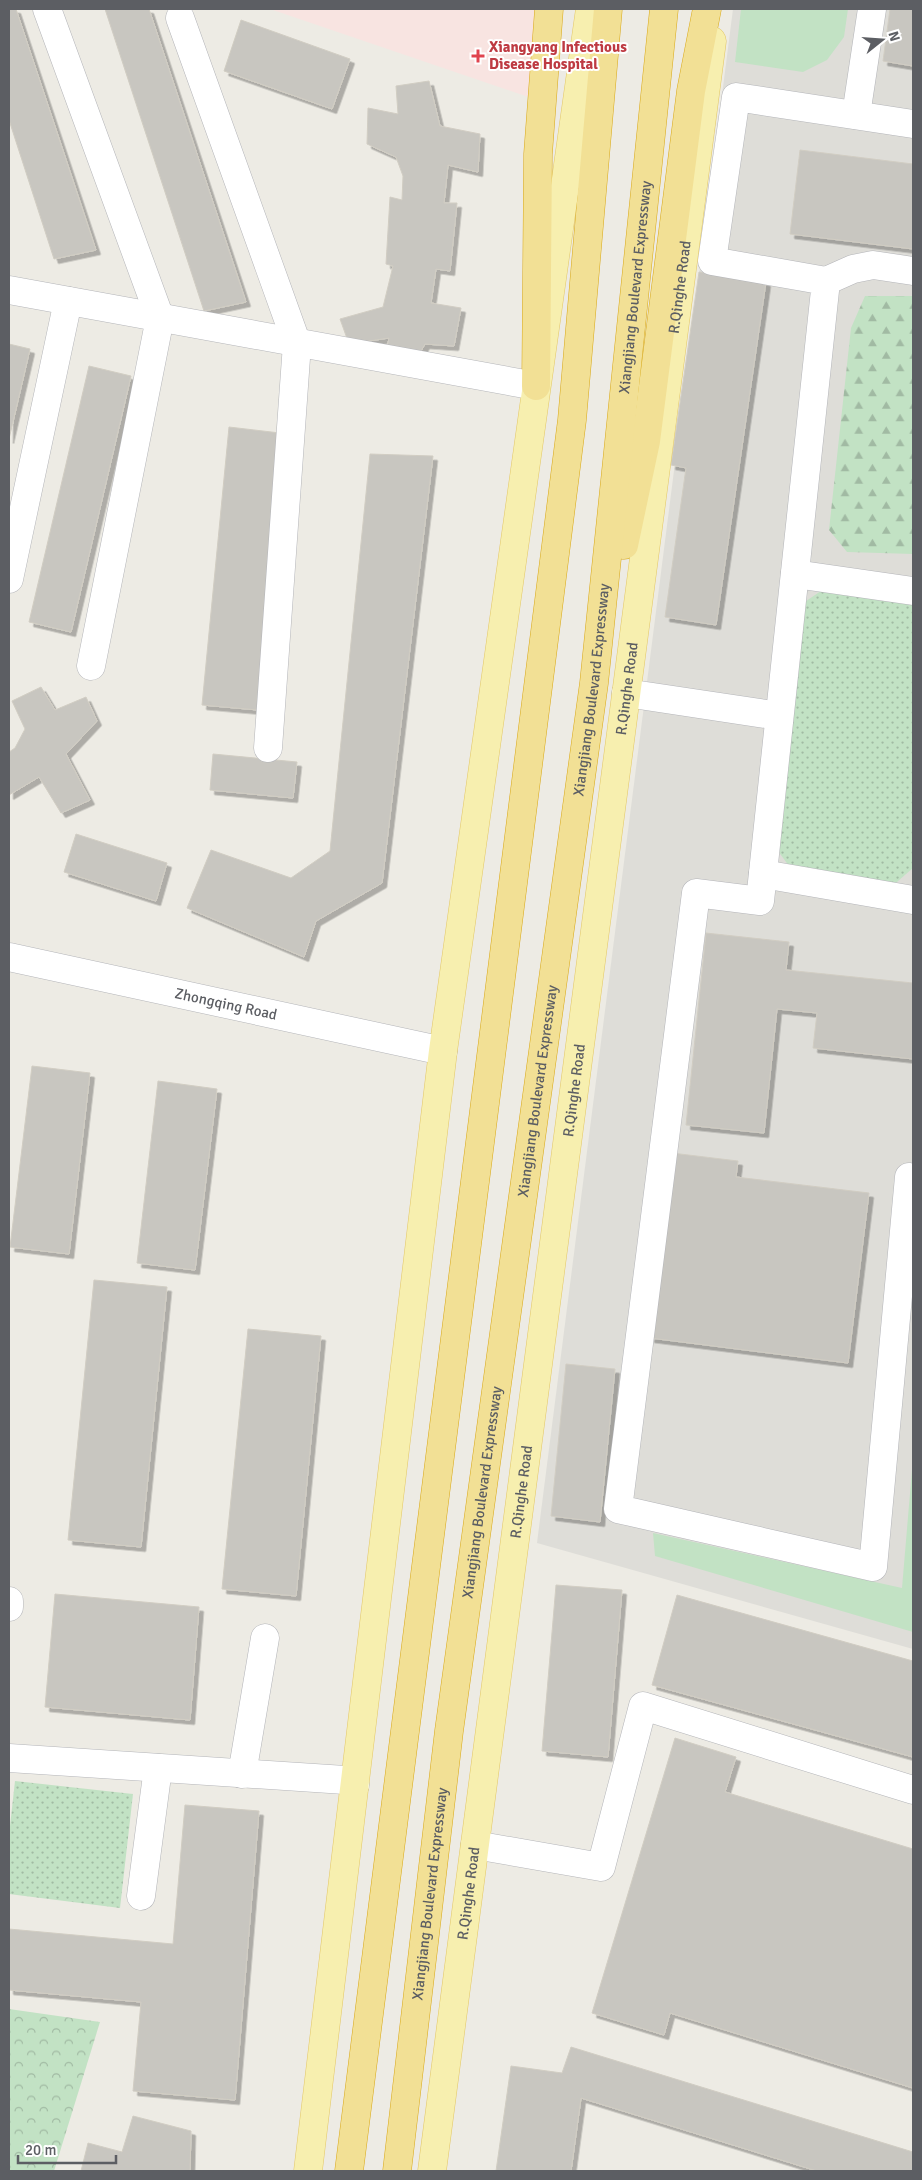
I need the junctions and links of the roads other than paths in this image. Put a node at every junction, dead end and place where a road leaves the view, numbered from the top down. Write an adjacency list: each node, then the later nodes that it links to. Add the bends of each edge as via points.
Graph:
1 (47, 9): 16 (street)
2 (549, 9): 18 (highway, via 538,154)
3 (590, 9): 18 (main road)
4 (608, 9): 43 (highway, via 572,420)
5 (664, 9): 23 (highway, Xiangjiang Boulevard Expressway)
6 (707, 9): 23 (highway, via 690,91 646,441)
7 (716, 9): 24 (main road, R.Qinghe Road)
8 (872, 9): 10 (street)
9 (180, 18): 17 (street)
10 (856, 115): 11 (street); 13 (street, via 736,97 712,261)
11 (913, 124)
12 (913, 271): 13 (street, via 873,265 854,269)
13 (826, 282): 19 (street)
14 (9, 290): 15 (street)
15 (68, 301): 16 (street); 20 (street)
16 (160, 318): 17 (street); 22 (street)
17 (297, 344): 18 (street); 26 (street)
18 (536, 386): 30 (main road)
19 (795, 574): 21 (street); 25 (street)
20 (9, 579)
21 (913, 591)
22 (91, 666)
23 (594, 683): 44 (highway, Xiangjiang Boulevard Expressway, via 449,1731)
24 (626, 693): 25 (street); 40 (main road, R.Qinghe Road)
25 (779, 716): 27 (street)
26 (268, 748)
27 (763, 874): 28 (street); 31 (street, via 760,900 696,893 618,1509 873,1567 909,1177)
28 (913, 900)
29 (9, 957): 30 (street, Zhongqing Road)
30 (444, 1051): 38 (main road)
31 (913, 1178)
32 (9, 1601): 33 (street)
33 (9, 1607)
34 (265, 1638): 37 (street)
35 (9, 1758): 36 (street)
36 (158, 1768): 37 (street); 41 (street)
37 (242, 1774): 38 (street, via 345,1780)
38 (355, 1785): 42 (main road)
39 (913, 1790): 40 (street, via 642,1706 601,1866)
40 (475, 1845): 45 (main road, R.Qinghe Road)
41 (141, 1896)
42 (308, 2171)
43 (349, 2171)
44 (397, 2171)
45 (432, 2171)

